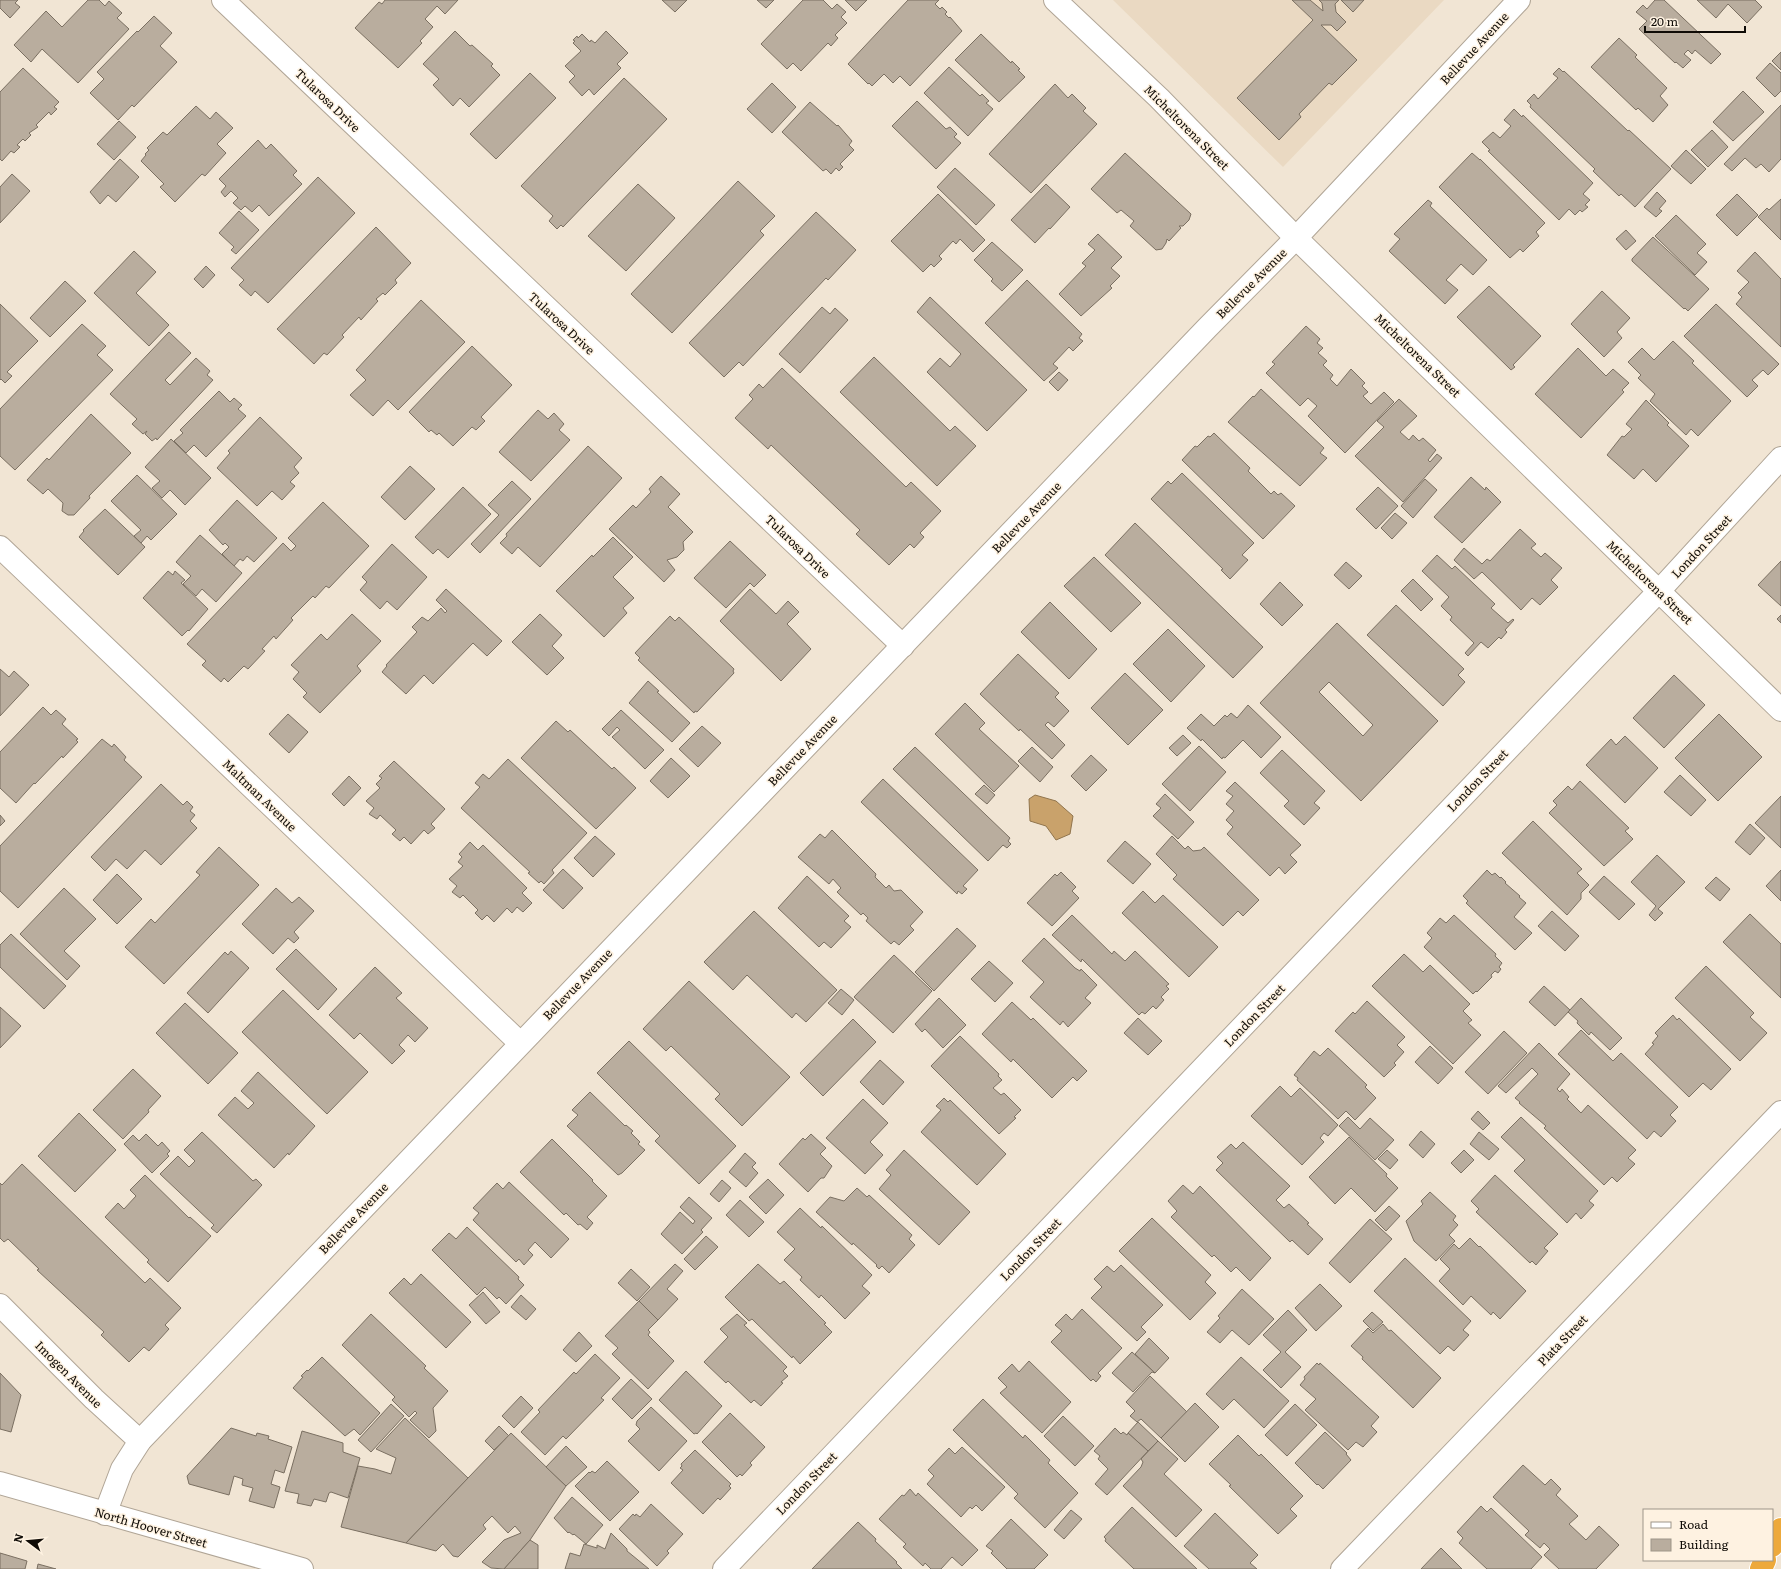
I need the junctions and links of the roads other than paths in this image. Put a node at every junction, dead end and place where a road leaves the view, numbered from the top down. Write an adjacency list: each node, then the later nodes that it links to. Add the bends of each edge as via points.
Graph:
1 (223, 0): 8 (street, Tularosa Drive)
2 (1055, 0): 4 (street, Micheltorena Street, via 1159,98)
3 (1519, 0): 4 (street, Bellevue Avenue)
4 (1296, 238): 7 (street, Micheltorena Street); 8 (street, Bellevue Avenue)
5 (1781, 458): 7 (street, London Street)
6 (0, 547): 10 (street, Maltman Avenue)
7 (1659, 590): 9 (street, Micheltorena Street); 19 (street, London Street)
8 (902, 646): 10 (street, Bellevue Avenue)
9 (1781, 710)
10 (520, 1043): 13 (street, Bellevue Avenue)
11 (1781, 1112): 20 (street, Plata Street)
12 (0, 1305): 13 (street, Imogen Avenue)
13 (140, 1441): 15 (street, Bellevue Avenue, via 122,1469)
14 (0, 1483): 15 (street, North Hoover Street)
15 (105, 1514): 18 (street, North Hoover Street)
16 (1781, 1529): 17 (highway)
17 (1773, 1544)
18 (302, 1569)
19 (724, 1569)
20 (1342, 1569)

